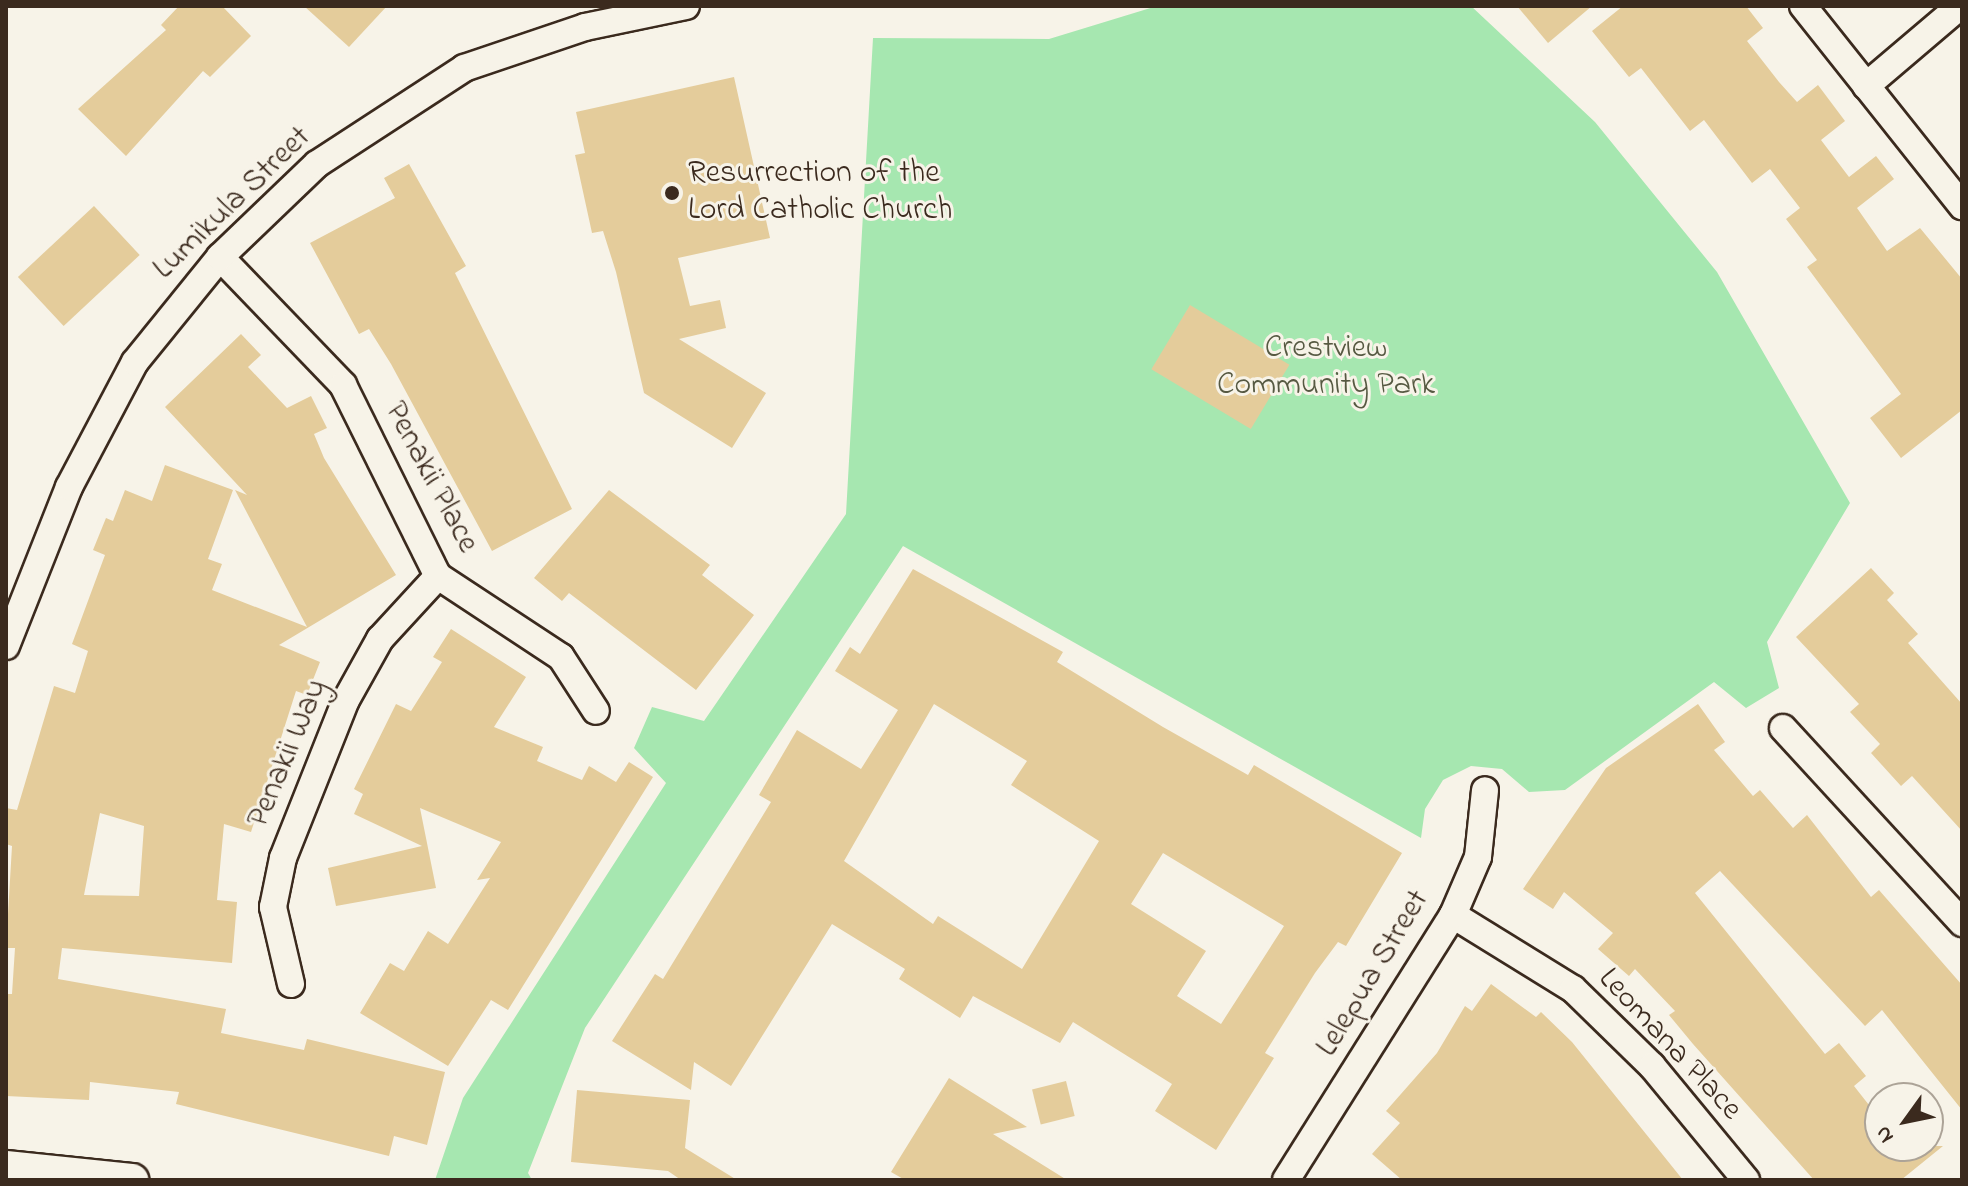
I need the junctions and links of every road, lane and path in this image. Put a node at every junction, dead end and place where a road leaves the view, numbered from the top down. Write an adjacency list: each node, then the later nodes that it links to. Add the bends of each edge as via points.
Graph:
1 (686, 6): 6 (street, Lumikula Street, via 585,27 464,68 317,164)
2 (1803, 6): 4 (street)
3 (1960, 6): 4 (street)
4 (1866, 86): 5 (street)
5 (1962, 206)
6 (220, 257): 7 (street, Penakii Place, via 343,385); 8 (street, Lumikula Street, via 166,316 106,410)
7 (438, 576): 9 (street, Penakii Place, via 561,657); 14 (street, Penakii Way, via 380,639 346,700 283,858 273,907)
8 (6, 646)
9 (596, 711)
10 (1783, 728): 13 (street)
11 (1485, 790): 12 (street, Lelepua Street, via 1478,857)
12 (1453, 915): 17 (street, Lelepua Street); 18 (street, Leomana Place, via 1573,989 1652,1066)
13 (1962, 923)
14 (291, 984)
15 (6, 1167): 16 (street)
16 (132, 1180)
17 (1286, 1180)
18 (1746, 1180)

